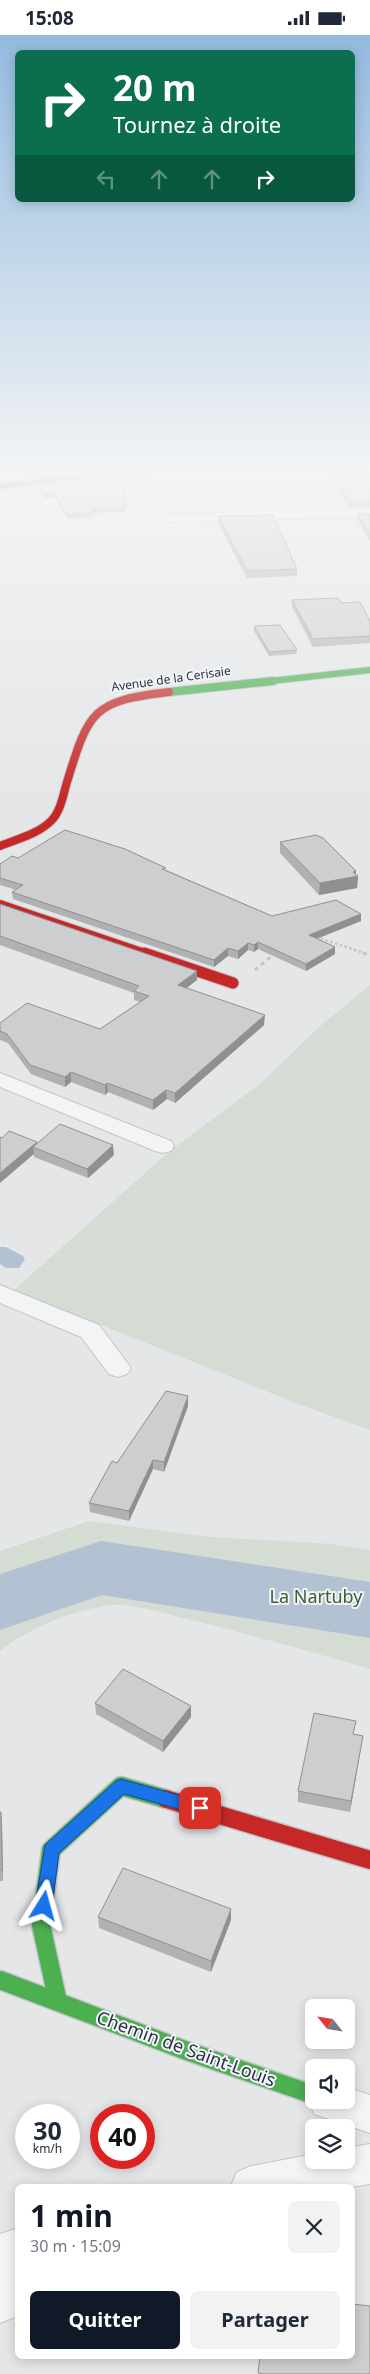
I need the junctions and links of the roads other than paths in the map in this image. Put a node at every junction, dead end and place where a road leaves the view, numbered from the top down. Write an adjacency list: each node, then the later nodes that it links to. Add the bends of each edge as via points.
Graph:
1 (370, 670): 2 (street, Avenue de la Cerisaie, via 137,695 107,702 92,715 85,728 56,817 37,830)
2 (0, 846)
3 (0, 904): 4 (street)
4 (232, 983)
5 (0, 1079): 6 (street)
6 (163, 1146)
7 (0, 1293): 8 (street, via 90,1331)
8 (118, 1368)
9 (370, 1860): 11 (street, via 121,1786 51,1850 41,1925)
10 (0, 1980): 11 (street, Chemin de Saint-Louis)
11 (58, 2002): 12 (street, Chemin de Saint-Louis)
12 (305, 2092)
13 (355, 2109): 14 (street)
14 (370, 2114)
15 (370, 2164): 16 (street)
16 (262, 2184)
17 (10, 2250): 18 (street)
18 (0, 2302)

